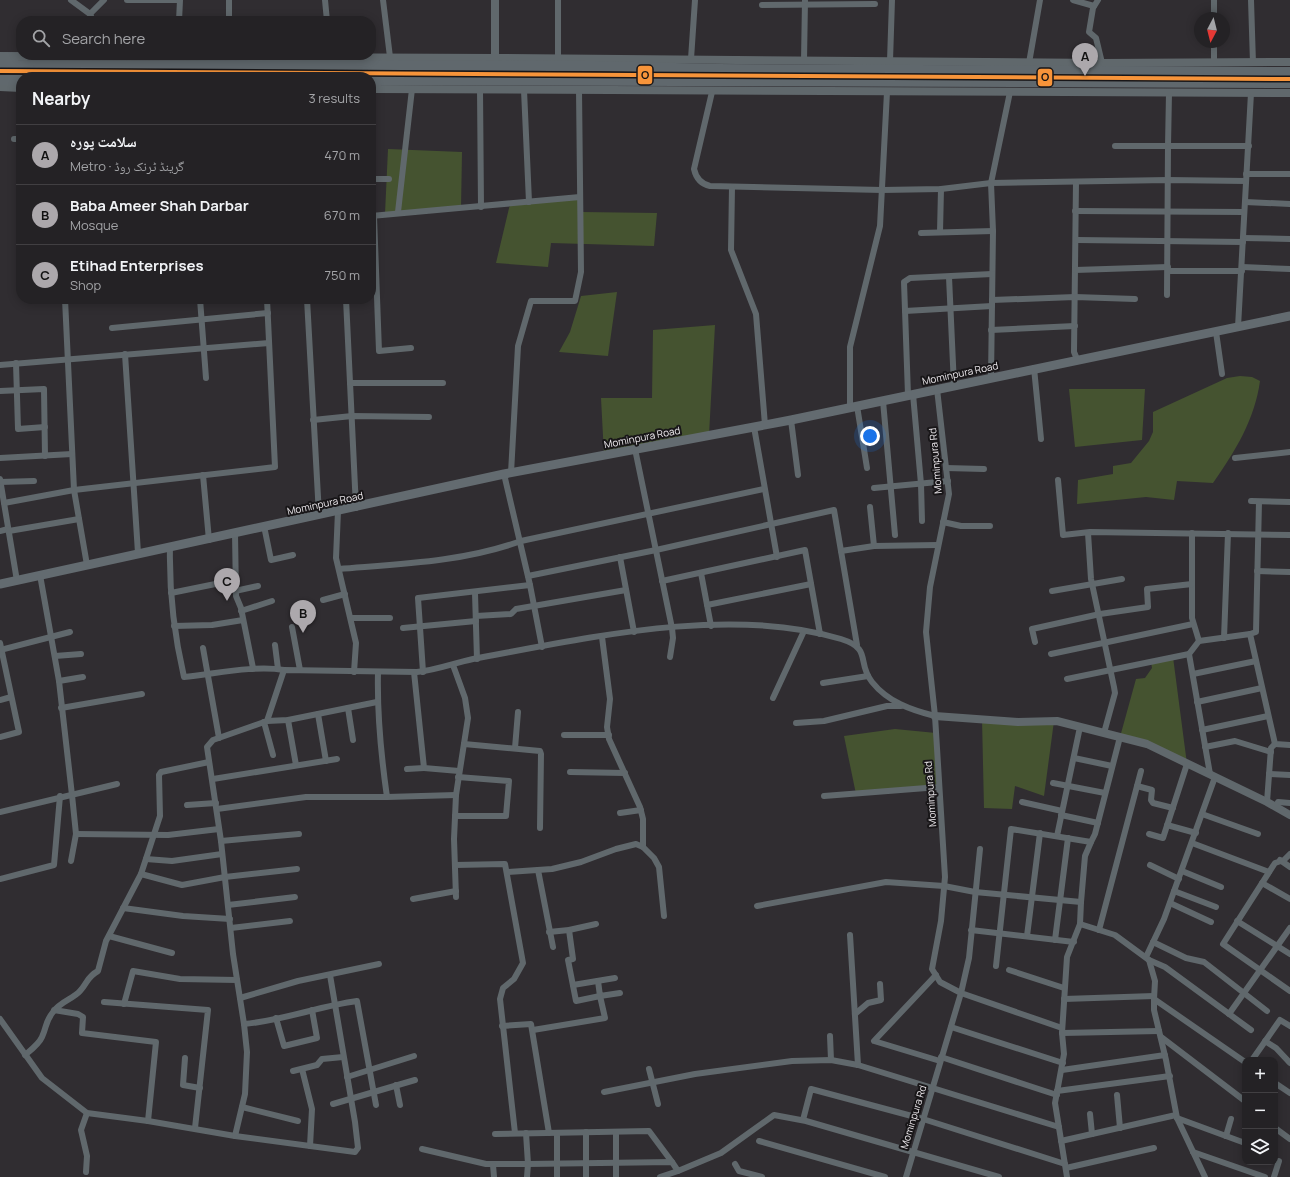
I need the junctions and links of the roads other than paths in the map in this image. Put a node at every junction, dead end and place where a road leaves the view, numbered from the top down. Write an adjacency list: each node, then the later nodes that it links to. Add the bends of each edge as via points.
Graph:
1 (72, 0): 22 (street)
2 (104, 0): 22 (street)
3 (127, 0): 4 (street)
4 (180, 0): 23 (street)
5 (229, 0): 24 (street)
6 (325, 0): 25 (street)
7 (383, 0): 30 (street)
8 (495, 0): 35 (street)
9 (558, 0): 31 (street)
10 (695, 0): 32 (street)
11 (892, 0): 34 (street)
12 (1040, 0): 38 (street)
13 (1073, 0): 20 (street)
14 (1098, 0): 20 (street)
15 (1214, 0): 21 (street)
16 (1251, 0): 41 (street)
17 (805, 2): 18 (street); 19 (street); 33 (street)
18 (762, 4)
19 (875, 4)
20 (1094, 6): 39 (street, via 1089,32 1096,38)
21 (1214, 12)
22 (90, 14)
23 (179, 16)
24 (229, 16)
25 (327, 16)
26 (1214, 48): 40 (street)
27 (0, 56): 28 (street)
28 (16, 56)
29 (376, 57): 30 (street)
30 (390, 57): 35 (street)
31 (558, 58): 35 (street); 36 (street)
32 (691, 59): 33 (street); 36 (street)
33 (804, 61): 34 (street)
34 (890, 61): 44 (street)
35 (495, 62): 36 (main road); 43 (main road)
36 (594, 62): 44 (main road); 50 (main road)
37 (1290, 62): 41 (street)
38 (1029, 63): 39 (street); 44 (street)
39 (1102, 63): 40 (street)
40 (1214, 63): 41 (street)
41 (1253, 63)
42 (0, 65): 43 (main road)
43 (25, 65): 45 (main road)
44 (971, 66): 46 (main road)
45 (30, 72)
46 (1290, 72)
47 (0, 80): 48 (main road)
48 (16, 80)
49 (376, 80): 50 (main road)
50 (594, 81): 51 (main road)
51 (1290, 83)
52 (0, 88): 53 (street)
53 (16, 88)
54 (376, 89): 55 (street)
55 (412, 89): 56 (street); 85 (street)
56 (480, 90): 57 (street); 83 (street)
57 (524, 90): 58 (street); 80 (street)
58 (579, 90): 59 (street); 79 (street)
59 (712, 92): 60 (street); 76 (street, via 694,169 704,184)
60 (887, 92): 61 (street); 78 (street)
61 (1010, 92): 62 (street); 75 (street)
62 (1169, 93): 63 (street); 66 (street)
63 (1251, 93): 64 (street); 67 (street)
64 (1290, 94)
65 (1115, 146): 66 (street)
66 (1168, 146): 67 (street); 72 (street)
67 (1249, 146): 68 (street)
68 (1246, 174): 69 (street); 73 (street)
69 (1290, 174)
70 (376, 179): 71 (street)
71 (389, 179)
72 (1168, 180): 73 (street); 74 (street); 86 (street)
73 (1246, 181): 81 (street)
74 (1076, 182): 75 (street); 84 (street)
75 (991, 183): 77 (street); 89 (street)
76 (732, 186): 78 (street); 147 (street, via 731,250 756,314)
77 (941, 189): 78 (street); 90 (street)
78 (882, 190): 142 (street, via 880,226 850,347)
79 (580, 197): 80 (street); 160 (street, via 581,272 575,301 531,301 518,346)
80 (529, 202): 83 (street)
81 (1245, 202): 82 (street); 87 (street)
82 (1290, 204)
83 (481, 207): 85 (street)
84 (1075, 211): 86 (street); 93 (street)
85 (398, 212): 88 (street)
86 (1168, 212): 87 (street); 95 (street)
87 (1244, 212): 94 (street)
88 (376, 215)
89 (993, 231): 90 (street); 100 (street)
90 (940, 232): 91 (street)
91 (920, 233)
92 (1290, 239): 94 (street)
93 (1077, 240): 95 (street); 99 (street)
94 (1243, 240): 95 (street); 97 (street)
95 (1167, 241): 96 (street)
96 (1168, 269): 97 (street); 99 (street); 103 (street)
97 (1242, 269): 98 (street); 118 (street)
98 (1290, 269)
99 (1075, 270): 104 (street)
100 (992, 274): 101 (street); 106 (street)
101 (949, 277): 112 (street); 113 (street, via 906,280 903,285)
102 (376, 293): 124 (street, via 379,351)
103 (1167, 295)
104 (1075, 297): 105 (street); 106 (street); 117 (street)
105 (1135, 299)
106 (992, 303): 112 (street); 120 (street)
107 (65, 304): 126 (street)
108 (200, 304): 116 (street)
109 (267, 304): 114 (street)
110 (307, 304): 145 (street)
111 (346, 304): 134 (street)
112 (951, 308): 113 (street); 136 (street)
113 (905, 311): 140 (street)
114 (268, 313): 116 (street); 122 (street)
115 (1290, 316): 118 (main road, Mominpura Road)
116 (202, 319): 119 (street); 123 (street)
117 (1074, 326): 120 (street); 127 (street, via 1074,352)
118 (1238, 327): 121 (main road, Mominpura Road)
119 (112, 328)
120 (991, 330): 133 (street)
121 (1216, 332): 127 (main road, Mominpura Road); 131 (street)
122 (270, 343): 123 (street); 161 (street, via 275,467)
123 (204, 348): 125 (street); 132 (street)
124 (410, 348)
125 (125, 354): 126 (street); 167 (street)
126 (69, 359): 128 (street); 153 (street)
127 (1077, 359): 130 (main road, Mominpura Road)
128 (16, 363): 129 (street); 138 (street)
129 (0, 365)
130 (1034, 368): 133 (main road, Mominpura Road); 150 (street)
131 (1222, 374)
132 (206, 378)
133 (991, 378): 136 (main road, Mominpura Road)
134 (350, 383): 135 (street); 143 (street)
135 (443, 383)
136 (954, 386): 137 (main road, Mominpura Road)
137 (938, 389): 140 (main road, Mominpura Road); 158 (street, Mominpura Rd)
138 (16, 390): 139 (street); 148 (street, via 44,389); 148 (street, via 18,429)
139 (0, 391)
140 (911, 395): 141 (main road, Mominpura Road); 168 (street)
141 (883, 401): 142 (main road, Mominpura Road); 169 (street)
142 (854, 407): 146 (main road, Mominpura Road); 157 (street)
143 (352, 416): 144 (street); 145 (street); 178 (street)
144 (428, 416)
145 (312, 420): 181 (street)
146 (792, 420): 147 (main road, Mominpura Road); 162 (street)
147 (764, 425): 149 (main road, Mominpura Road)
148 (45, 427): 154 (street)
149 (754, 427): 151 (main road, Mominpura Road); 170 (street)
150 (1041, 439)
151 (635, 449): 160 (main road, Mominpura Road); 180 (street)
152 (1290, 452): 156 (street)
153 (72, 454): 154 (street); 172 (street)
154 (45, 456): 155 (street)
155 (0, 458)
156 (1235, 458)
157 (867, 468)
158 (946, 468): 159 (street); 166 (street, Mominpura Rd)
159 (984, 469)
160 (507, 474): 178 (main road, Mominpura Road); 198 (street)
161 (203, 475): 167 (street); 197 (street)
162 (798, 475)
163 (1058, 480): 190 (street, via 1063,535)
164 (0, 481): 165 (street); 176 (street)
165 (34, 481)
166 (948, 481): 168 (street); 184 (street, Mominpura Rd, via 949,494)
167 (132, 483): 172 (street); 204 (street)
168 (921, 484): 169 (street); 183 (street)
169 (891, 487): 171 (street); 195 (street)
170 (764, 488): 180 (street); 185 (street)
171 (874, 488)
172 (74, 490): 176 (street); 182 (street)
173 (1251, 501): 174 (street)
174 (1259, 502): 175 (street); 194 (street)
175 (1290, 502)
176 (4, 503): 188 (street)
177 (870, 507): 201 (street)
178 (356, 508): 179 (main road, Mominpura Road)
179 (338, 511): 181 (main road, Mominpura Road); 209 (street, via 335,541)
180 (648, 513): 198 (street); 202 (street)
181 (319, 515): 186 (main road, Mominpura Road)
182 (79, 518): 188 (street); 208 (street)
183 (922, 521)
184 (943, 522): 187 (street, via 961,526); 199 (street, Mominpura Rd)
185 (770, 524): 202 (street); 203 (street, via 834,510); 207 (street)
186 (264, 526): 193 (main road, Mominpura Road); 205 (street, via 271,560)
187 (990, 526)
188 (8, 530): 189 (street); 216 (street)
189 (0, 531)
190 (1088, 533): 191 (street); 221 (street)
191 (1192, 533): 192 (street); 222 (street)
192 (1228, 533): 194 (street); 255 (street)
193 (235, 534): 197 (main road, Mominpura Road); 217 (street)
194 (1258, 534): 196 (street); 210 (street)
195 (896, 535)
196 (1290, 535)
197 (209, 540): 200 (main road, Mominpura Road)
198 (521, 541): 209 (street, via 495,550 433,562); 214 (street)
199 (938, 545): 201 (street); 300 (street, Mominpura Rd, via 930,588 926,632)
200 (170, 546): 204 (main road, Mominpura Road); 229 (street)
201 (874, 546): 203 (street)
202 (656, 550): 206 (street); 218 (street)
203 (841, 550): 261 (street)
204 (138, 553): 208 (main road, Mominpura Road)
205 (293, 555)
206 (620, 557): 214 (street); 225 (street)
207 (777, 557): 212 (street); 220 (street, via 805,550)
208 (87, 564): 213 (main road, Mominpura Road)
209 (339, 569): 230 (street)
210 (1257, 571): 211 (street); 252 (street, via 1256,632)
211 (1290, 572)
212 (701, 573): 218 (street); 233 (street)
213 (40, 575): 216 (main road, Mominpura Road); 253 (street)
214 (528, 576): 223 (street)
215 (1122, 579): 221 (street)
216 (17, 580): 219 (main road, Mominpura Road)
217 (235, 580): 226 (street); 229 (street)
218 (662, 582): 247 (street)
219 (0, 584)
220 (811, 584): 233 (street); 251 (street)
221 (1093, 584): 227 (street); 236 (street)
222 (1192, 584): 236 (street, via 1147,588 1148,607); 241 (street)
223 (530, 585): 228 (street); 234 (street)
224 (258, 586): 226 (street)
225 (626, 590): 234 (street); 250 (street)
226 (235, 591): 235 (street)
227 (1052, 591)
228 (475, 592): 239 (street); 245 (street, via 418,598)
229 (171, 593): 242 (street)
230 (345, 594): 231 (street); 237 (street)
231 (323, 600)
232 (272, 601): 235 (street)
233 (707, 606): 243 (street)
234 (534, 607): 239 (street, via 516,610 511,614); 262 (street)
235 (241, 611): 240 (street)
236 (1100, 614): 257 (street, via 1032,629); 258 (street)
237 (351, 618): 238 (street); 277 (street, via 357,652)
238 (390, 618)
239 (476, 619): 245 (street); 270 (street)
240 (243, 620): 242 (street, via 212,625); 273 (street)
241 (1193, 624): 256 (street); 258 (street)
242 (174, 626): 282 (street, via 184,677)
243 (711, 626): 247 (street); 248 (street, via 749,624)
244 (292, 627): 275 (street)
245 (420, 627): 246 (street); 280 (street)
246 (402, 628)
247 (672, 628): 250 (street); 269 (street)
248 (804, 631): 251 (street); 291 (street)
249 (70, 632): 253 (street)
250 (634, 632): 254 (street)
251 (820, 634): 261 (street)
252 (1250, 634): 255 (street); 271 (street)
253 (52, 637): 264 (street); 268 (street)
254 (602, 637): 262 (street); 309 (street, via 610,699 607,727)
255 (1224, 638): 256 (street)
256 (1198, 641): 267 (street)
257 (1035, 642)
258 (1106, 642): 266 (street); 276 (street)
259 (0, 643): 264 (street)
260 (275, 645): 274 (street)
261 (857, 645): 283 (street)
262 (542, 647): 270 (street)
263 (203, 648): 282 (street)
264 (1, 650): 290 (street)
265 (81, 654): 268 (street)
266 (1051, 654)
267 (1189, 654): 276 (street); 281 (street)
268 (55, 656): 286 (street)
269 (670, 657)
270 (477, 659): 272 (street)
271 (1256, 661): 281 (street); 288 (street)
272 (453, 665): 280 (street); 314 (street, via 467,709)
273 (253, 668): 274 (street); 282 (street)
274 (281, 669): 275 (street); 303 (street)
275 (300, 670): 277 (street)
276 (1112, 670): 285 (street); 307 (street, via 1114,693)
277 (354, 672): 278 (street)
278 (378, 672): 279 (street); 293 (street)
279 (414, 672): 280 (street); 328 (street)
280 (423, 672)
281 (1192, 674): 294 (street)
282 (207, 675): 311 (street)
283 (868, 676): 287 (street); 295 (street, via 885,695)
284 (84, 677): 286 (street)
285 (1067, 679)
286 (59, 681): 296 (street)
287 (823, 683)
288 (1262, 688): 294 (street); 301 (street)
289 (142, 694): 296 (street)
290 (11, 697): 292 (street); 310 (street, via 19,732)
291 (773, 698)
292 (0, 700)
293 (378, 702): 297 (street); 348 (street)
294 (1197, 702): 306 (street)
295 (903, 706): 300 (street); 304 (street, via 887,706 824,721)
296 (61, 708): 344 (street)
297 (348, 708): 299 (street); 313 (street)
298 (518, 712): 318 (street)
299 (318, 714): 302 (street); 323 (street)
300 (935, 716): 305 (street, via 1018,722 1057,721); 342 (street, Mominpura Rd)
301 (1268, 716): 306 (street); 315 (street)
302 (288, 720): 303 (street); 326 (street)
303 (265, 721): 311 (street); 320 (street)
304 (796, 723)
305 (1080, 727): 307 (street); 321 (street)
306 (1202, 730): 317 (street)
307 (1104, 733): 312 (street)
308 (564, 735): 309 (street)
309 (609, 735): 332 (street)
310 (0, 737)
311 (219, 738): 324 (street, via 207,747)
312 (1120, 738): 325 (street, via 1147,744); 327 (street)
313 (352, 740)
314 (464, 744): 318 (street); 333 (street)
315 (1275, 744): 316 (street); 319 (street)
316 (1290, 745)
317 (1205, 747): 319 (street, via 1235,741); 336 (street)
318 (515, 748): 365 (street, via 536,750 541,754)
319 (1271, 752): 334 (street)
320 (272, 755)
321 (1074, 758): 327 (street); 340 (street)
322 (337, 759): 323 (street)
323 (326, 761): 326 (street)
324 (209, 762): 337 (street); 373 (street, via 161,772 160,816)
325 (1187, 764): 336 (street); 355 (street)
326 (296, 765): 337 (street)
327 (1112, 766): 343 (street)
328 (424, 768): 329 (street); 333 (street)
329 (407, 769)
330 (1141, 771): 341 (street)
331 (570, 772): 332 (street)
332 (625, 772): 356 (street)
333 (459, 774): 345 (street); 361 (street, via 509,781 506,816)
334 (1269, 774): 335 (street); 350 (street)
335 (1290, 775)
336 (1212, 776): 350 (street); 360 (street)
337 (212, 779): 353 (street)
338 (117, 784): 344 (street)
339 (1053, 784): 340 (street)
340 (1068, 786): 343 (street); 359 (street)
341 (1137, 786): 355 (street, via 1152,790 1152,803); 426 (street)
342 (939, 787): 347 (street); 399 (street, Mominpura Rd)
343 (1105, 793): 363 (street)
344 (72, 795): 346 (street); 369 (street)
345 (456, 795): 348 (street); 361 (street)
346 (60, 796): 357 (street); 396 (street, via 54,866)
347 (824, 796)
348 (387, 797): 353 (street, via 306,797)
349 (1022, 802): 359 (street)
350 (1267, 802): 354 (street)
351 (1290, 803): 354 (street, via 1278,802)
352 (187, 805): 353 (street)
353 (216, 806): 366 (street)
354 (1276, 807): 362 (street)
355 (1173, 808): 364 (street)
356 (641, 810): 358 (street); 379 (street)
357 (0, 812)
358 (620, 813)
359 (1062, 813): 363 (street); 374 (street)
360 (1202, 814): 368 (street); 372 (street)
361 (455, 816): 386 (street)
362 (1290, 816)
363 (1098, 823): 377 (street)
364 (1168, 825): 368 (street); 371 (street, via 1163,838)
365 (540, 828)
366 (219, 829): 373 (street); 376 (street)
367 (1040, 833): 374 (street); 403 (street, via 1011,829); 405 (street)
368 (1196, 833): 378 (street)
369 (76, 834): 373 (street); 385 (street)
370 (299, 834): 376 (street)
371 (1149, 834)
372 (1258, 834)
373 (154, 835): 383 (street)
374 (1057, 836): 375 (street)
375 (1068, 838): 377 (street); 408 (street)
376 (221, 841): 381 (street)
377 (1091, 842): 409 (street, via 1085,856)
378 (1192, 843): 391 (street); 393 (street)
379 (643, 847): 390 (street, via 636,844 581,862); 415 (street, via 659,867)
380 (980, 849): 402 (street, Mominpura Rd)
381 (222, 854): 383 (street, via 172,861); 395 (street)
382 (1290, 854): 384 (street, via 1284,860)
383 (146, 859): 394 (street)
384 (1280, 860): 388 (street); 393 (street)
385 (71, 861)
386 (455, 865): 392 (street, via 505,864); 406 (street, via 456,894)
387 (1150, 866): 397 (street)
388 (1290, 867)
389 (297, 869): 395 (street)
390 (538, 870): 392 (street); 427 (street)
391 (1182, 871): 397 (street); 400 (street)
392 (507, 872): 471 (street, via 523,963 514,979 503,988 500,999)
393 (1269, 872): 398 (street)
394 (141, 874): 395 (street, via 182,885 199,884); 414 (street)
395 (225, 877): 411 (street)
396 (0, 879)
397 (1179, 879): 401 (street)
398 (1262, 883): 407 (street); 418 (street)
399 (944, 886): 402 (street); 412 (street, via 886,882); 445 (street, Mominpura Rd, via 932,970)
400 (1221, 887)
401 (1174, 891): 410 (street); 413 (street)
402 (975, 892): 403 (street); 425 (street, Mominpura Rd)
403 (1003, 895): 405 (street); 428 (street)
404 (295, 897): 411 (street)
405 (1032, 897): 408 (street); 431 (street)
406 (413, 899)
407 (1290, 899)
408 (1060, 900): 409 (street); 432 (street)
409 (1081, 902): 421 (street)
410 (1170, 903): 419 (street); 434 (street)
411 (228, 905): 416 (street)
412 (757, 906)
413 (1216, 907)
414 (123, 908): 416 (street); 430 (street)
415 (664, 916)
416 (230, 919): 422 (street)
417 (290, 921): 422 (street)
418 (1237, 921): 435 (street); 443 (street, via 1223,944)
419 (1211, 922)
420 (596, 924): 424 (street)
421 (1080, 924): 426 (street); 433 (street)
422 (231, 928): 447 (street)
423 (1290, 928): 435 (street)
424 (569, 930): 427 (street); 450 (street, via 573,959 568,960)
425 (971, 930): 428 (street); 454 (street, Mominpura Rd, via 969,958)
426 (1099, 930): 439 (street, via 1115,936)
427 (549, 932): 436 (street)
428 (1000, 933): 431 (street); 441 (street)
429 (850, 935): 466 (street)
430 (109, 936): 437 (street); 463 (street, via 98,971 90,975 79,992)
431 (1027, 936): 432 (street)
432 (1055, 940): 433 (street)
433 (1074, 942): 451 (street, via 1067,956)
434 (1153, 942): 439 (street); 455 (street, via 1186,958 1204,962)
435 (1278, 946): 438 (street); 443 (street)
436 (553, 947)
437 (172, 953)
438 (1290, 954)
439 (1148, 959): 457 (street, via 1155,980); 467 (street, via 1165,967)
440 (379, 964): 444 (street)
441 (996, 966)
442 (1009, 970): 451 (street)
443 (1261, 970): 452 (street); 455 (street)
444 (330, 975): 458 (street, via 298,981); 462 (street)
445 (936, 975): 454 (street, via 940,982); 486 (street, via 874,1041)
446 (615, 978): 448 (street)
447 (237, 980): 458 (street); 461 (street, via 180,978 133,970)
448 (598, 981): 450 (street); 456 (street)
449 (880, 984): 466 (street, via 881,1000 868,1003)
450 (573, 985): 456 (street, via 576,1001)
451 (1064, 988): 459 (street)
452 (1290, 991)
453 (620, 993): 456 (street)
454 (960, 993): 472 (street, Mominpura Rd); 475 (street)
455 (1244, 993): 465 (street); 467 (street)
456 (600, 996): 474 (street, via 605,1018)
457 (1154, 997): 459 (street); 477 (street, via 1154,1010); 488 (street)
458 (240, 998): 470 (street)
459 (1064, 998): 475 (street)
460 (104, 1002): 461 (street)
461 (124, 1004): 503 (street, via 208,1010)
462 (334, 1004): 464 (street); 483 (street); 494 (street, via 357,1001)
463 (54, 1010): 480 (street, via 46,1022 42,1037); 523 (street, via 83,1017 82,1034 156,1042)
464 (312, 1010): 468 (street); 468 (street, via 317,1038 284,1046)
465 (1267, 1011)
466 (855, 1014): 491 (street)
467 (1229, 1014): 476 (street)
468 (276, 1018): 470 (street)
469 (0, 1019): 480 (street)
470 (244, 1024): 516 (street, via 245,1094)
471 (502, 1026): 474 (street, via 531,1024); 531 (street)
472 (950, 1026): 486 (street, Mominpura Rd); 489 (street)
473 (1290, 1026): 479 (street, via 1280,1020)
474 (533, 1030): 533 (street)
475 (1062, 1030): 477 (street); 489 (street)
476 (1251, 1030)
477 (1160, 1034): 481 (street); 511 (street)
478 (830, 1036): 487 (street)
479 (1265, 1041): 484 (street); 490 (street, via 1276,1048)
480 (25, 1055): 517 (street, via 42,1078)
481 (1165, 1055): 495 (street); 497 (street)
482 (414, 1056): 494 (street)
483 (343, 1057): 492 (street, via 322,1059 317,1065); 498 (street)
484 (1254, 1057)
485 (185, 1058): 503 (street, via 183,1085)
486 (941, 1059): 504 (street, Mominpura Rd); 508 (street)
487 (831, 1060): 491 (street); 500 (street, via 792,1061 736,1068)
488 (1242, 1060)
489 (1063, 1063): 495 (street)
490 (1290, 1063)
491 (858, 1065): 504 (street)
492 (302, 1069): 496 (street); 543 (street, via 312,1109)
493 (649, 1069): 500 (street)
494 (369, 1070): 498 (street); 506 (street)
495 (1062, 1070): 508 (street)
496 (293, 1071)
497 (1170, 1076): 508 (street); 519 (street)
498 (347, 1077): 510 (street)
499 (415, 1080): 502 (street)
500 (652, 1083): 507 (street); 513 (street)
501 (1278, 1084): 505 (street)
502 (396, 1085): 506 (street); 515 (street)
503 (200, 1088): 526 (street)
504 (932, 1088): 520 (street, Mominpura Rd); 525 (street)
505 (1289, 1090)
506 (373, 1092): 510 (street); 514 (street)
507 (604, 1092)
508 (1057, 1093): 525 (street, via 1055,1103)
509 (1118, 1095): 527 (street)
510 (351, 1098): 512 (street); 543 (street, via 358,1148 355,1152)
511 (1242, 1099)
512 (333, 1104)
513 (658, 1104)
514 (376, 1105)
515 (400, 1105)
516 (242, 1107): 524 (street); 537 (street)
517 (87, 1113): 523 (street); 558 (street, via 81,1130 87,1156)
518 (1090, 1114): 536 (street)
519 (1177, 1117): 527 (street); 538 (street); 547 (street)
520 (923, 1119): 522 (street, via 811,1089); 546 (street, Mominpura Rd); 556 (street)
521 (1231, 1119): 538 (street)
522 (803, 1120): 546 (street); 557 (street, via 774,1115 721,1153)
523 (148, 1121): 526 (street)
524 (298, 1121)
525 (1059, 1127): 541 (street)
526 (195, 1128): 537 (street)
527 (1120, 1128): 536 (street)
528 (1276, 1129): 539 (street)
529 (586, 1132): 530 (street); 534 (street); 550 (street)
530 (616, 1132): 549 (street, via 649,1131); 551 (street)
531 (515, 1133): 532 (street); 535 (street)
532 (526, 1133): 533 (street); 552 (street)
533 (549, 1133): 534 (street)
534 (557, 1133): 553 (street)
535 (495, 1134)
536 (1092, 1134): 541 (street)
537 (235, 1136): 543 (street)
538 (1226, 1136): 542 (street)
539 (1290, 1139)
540 (759, 1141): 566 (street)
541 (1061, 1141): 556 (street)
542 (1242, 1142)
543 (310, 1146)
544 (1154, 1148): 556 (street)
545 (422, 1149): 555 (street)
546 (913, 1152): 567 (street, Mominpura Rd); 568 (street)
547 (1192, 1152): 570 (street); 571 (street)
548 (1279, 1161): 572 (street)
549 (672, 1162): 551 (street); 557 (street)
550 (586, 1163): 551 (street); 553 (street); 562 (street)
551 (616, 1163): 563 (street)
552 (528, 1164): 553 (street); 555 (street); 560 (street)
553 (557, 1164): 561 (street)
554 (735, 1164): 565 (street, via 739,1171)
555 (493, 1165): 559 (street)
556 (1066, 1166): 569 (street)
557 (678, 1171): 564 (street)
558 (86, 1172)
559 (494, 1177)
560 (527, 1177)
561 (557, 1177)
562 (586, 1177)
563 (616, 1177)
564 (660, 1177)
565 (762, 1177)
566 (885, 1177)
567 (906, 1177)
568 (999, 1177)
569 (1067, 1177)
570 (1205, 1177)
571 (1265, 1177)
572 (1274, 1177)

